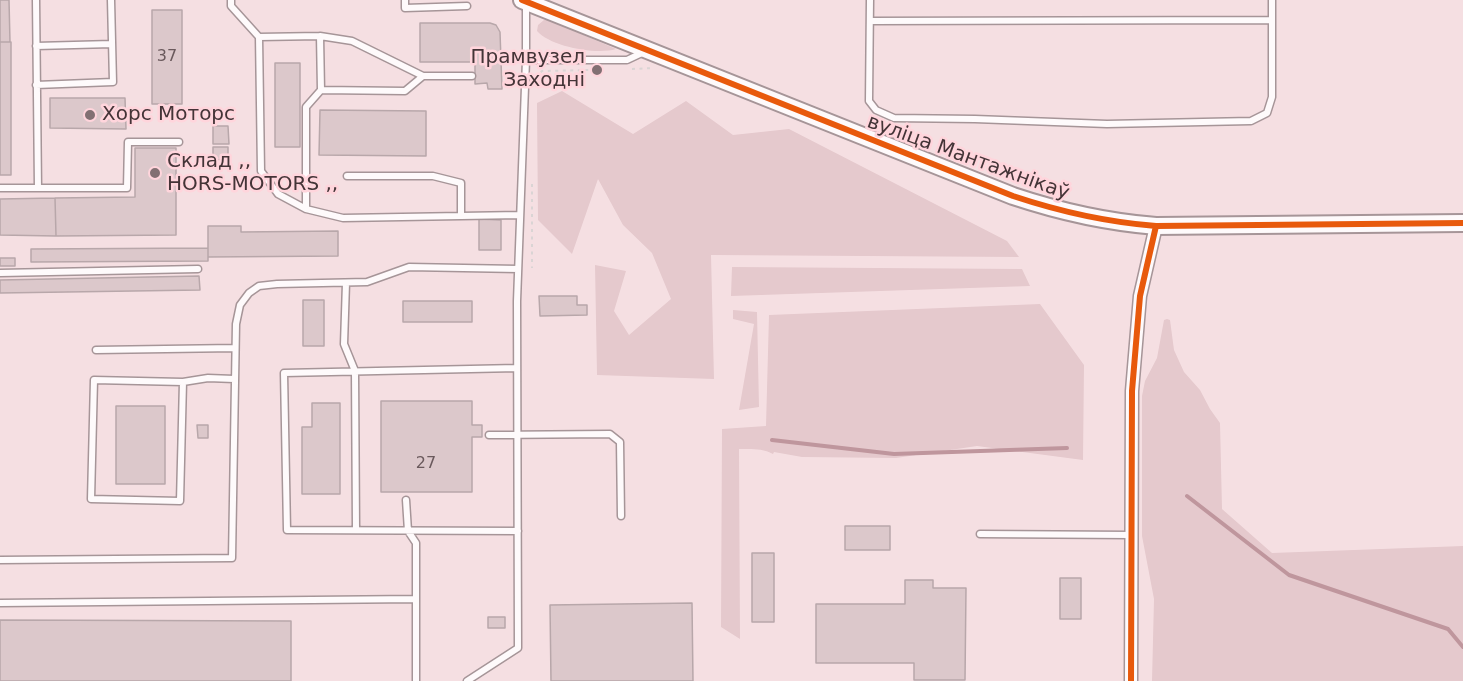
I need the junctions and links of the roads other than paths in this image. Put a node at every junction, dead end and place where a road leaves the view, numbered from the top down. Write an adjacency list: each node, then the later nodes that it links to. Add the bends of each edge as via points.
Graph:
1 (36, 0): 14 (lane)
2 (111, 0): 13 (lane)
3 (231, 0): 12 (lane, via 231,6)
4 (405, 0): 8 (lane, via 405,8)
5 (870, 0): 10 (lane)
6 (1272, 0): 9 (lane)
7 (524, 1): 15 (street, вуліца Мантажнікаў); 16 (lane)
8 (467, 6)
9 (1272, 20): 10 (lane); 10 (lane, via 1272,97 1267,113 1251,121 1107,124 894,118 876,110 869,101)
10 (870, 21)
11 (320, 36): 12 (lane); 17 (lane, via 352,41); 20 (lane)
12 (260, 37): 25 (lane, via 261,171 278,194)
13 (112, 44): 14 (lane); 19 (lane, via 113,82)
14 (36, 46): 19 (lane)
15 (646, 51): 16 (lane, via 627,60); 29 (street, вуліца Мантажнікаў, via 1013,196 1080,216)
16 (526, 60): 26 (lane)
17 (423, 76): 18 (lane); 20 (lane, via 405,91)
18 (472, 76)
19 (36, 84): 24 (lane)
20 (321, 90): 25 (lane, via 306,107)
21 (178, 142): 24 (lane, via 128,142 128,188)
22 (347, 176): 27 (lane, via 433,176 461,183)
23 (0, 188): 24 (lane)
24 (38, 188)
25 (306, 209): 27 (lane, via 343,218)
26 (520, 215): 27 (lane); 31 (lane)
27 (461, 216)
28 (1463, 223): 29 (street, вуліца Мантажнікаў)
29 (1155, 226): 48 (street, via 1136,324)
30 (198, 269): 32 (lane)
31 (518, 270): 33 (lane, via 409,267 367,282); 36 (lane)
32 (0, 273)
33 (346, 283): 34 (lane, via 259,286 240,305); 37 (lane, via 344,344)
34 (235, 348): 35 (lane); 38 (lane)
35 (96, 350)
36 (517, 368): 37 (lane); 40 (lane)
37 (355, 371): 44 (lane); 44 (lane, via 284,373 287,530)
38 (234, 379): 39 (lane); 49 (lane, via 231,558)
39 (183, 382): 39 (lane, via 94,380 92,499 180,501)
40 (518, 434): 41 (lane); 43 (lane, via 609,434 615,438 620,442); 46 (lane)
41 (489, 435)
42 (406, 500): 45 (lane)
43 (621, 516)
44 (356, 530): 45 (lane)
45 (408, 531): 46 (lane); 50 (lane, via 416,543)
46 (518, 531): 53 (lane, via 518,648)
47 (980, 534): 48 (lane)
48 (1132, 534): 54 (street)
49 (0, 560)
50 (416, 599): 51 (lane); 52 (lane)
51 (0, 603)
52 (416, 681)
53 (467, 681)
54 (1131, 681)

